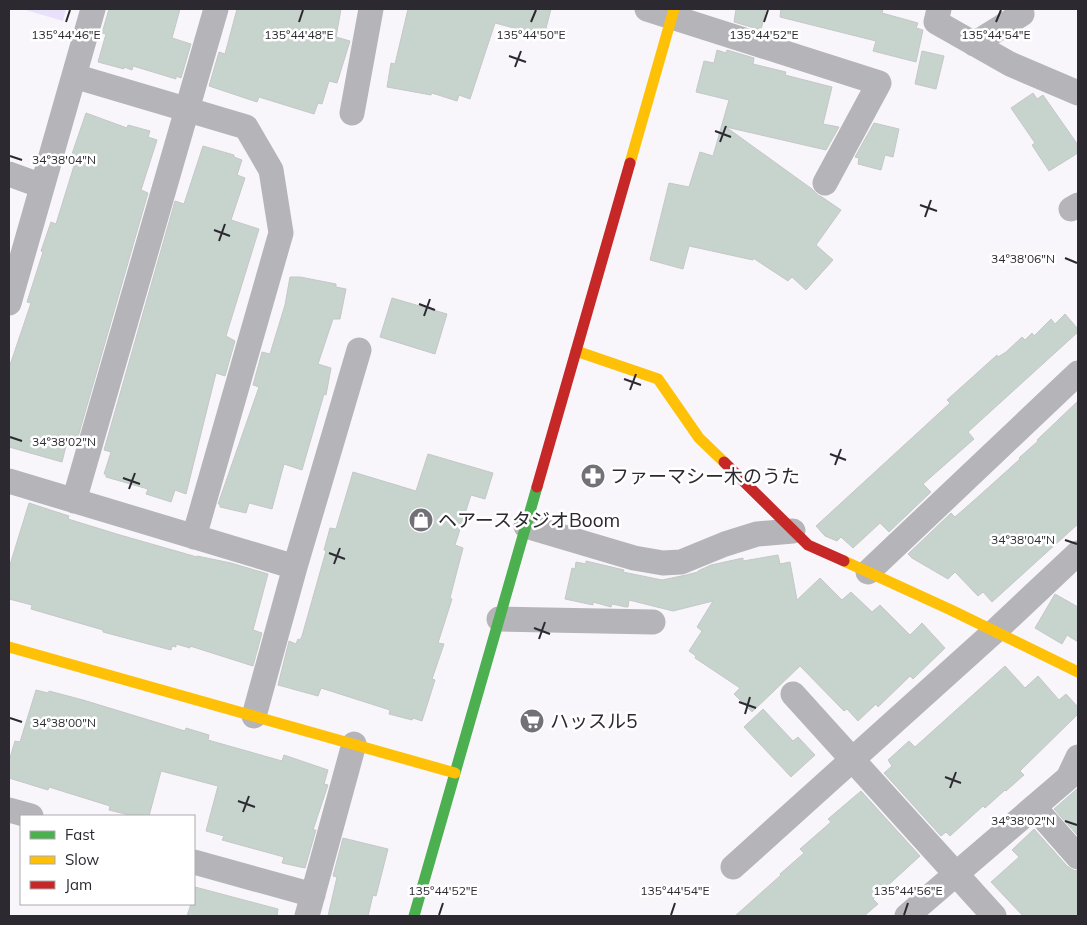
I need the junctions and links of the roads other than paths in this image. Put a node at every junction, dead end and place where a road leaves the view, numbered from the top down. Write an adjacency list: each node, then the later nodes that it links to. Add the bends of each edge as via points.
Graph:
1 (93, 9): 9 (street)
2 (216, 9): 11 (street)
3 (371, 9): 12 (street)
4 (647, 9): 6 (street)
5 (939, 9): 8 (street, via 936,22)
6 (673, 13): 14 (street, via 879,83); 18 (street)
7 (1022, 14): 8 (street)
8 (974, 44): 10 (street, via 1010,64)
9 (74, 76): 11 (street); 15 (street)
10 (1078, 93)
11 (188, 111): 21 (street); 24 (street, via 246,127 271,170 281,233)
12 (352, 113)
13 (9, 174): 15 (street)
14 (825, 183)
15 (42, 186): 16 (street)
16 (9, 303)
17 (359, 350): 26 (street)
18 (576, 351): 22 (street); 23 (street, via 658,378 699,438)
19 (1078, 373): 27 (street)
20 (9, 482): 21 (street)
21 (74, 501): 24 (street)
22 (526, 526): 23 (street, via 634,558 663,563 681,562 757,534); 28 (street)
23 (793, 531): 27 (street, via 808,545)
24 (194, 536): 26 (street)
25 (1078, 553): 30 (street)
26 (295, 567): 34 (street)
27 (868, 572): 30 (street)
28 (499, 619): 29 (street); 38 (street)
29 (652, 622)
30 (995, 631): 32 (street); 37 (street)
31 (9, 647): 34 (street)
32 (1078, 672)
33 (794, 694): 37 (street)
34 (254, 716): 35 (street)
35 (354, 744): 38 (street); 46 (street)
36 (1078, 757): 39 (street, via 1068,778)
37 (853, 759): 44 (street); 45 (street)
38 (455, 773): 47 (street)
39 (1034, 807): 42 (street); 45 (street)
40 (9, 810): 41 (street)
41 (27, 815)
42 (1078, 857)
43 (195, 862): 46 (street)
44 (733, 867)
45 (956, 874): 48 (street); 49 (street)
46 (310, 906)
47 (414, 916)
48 (907, 916)
49 (994, 916)

